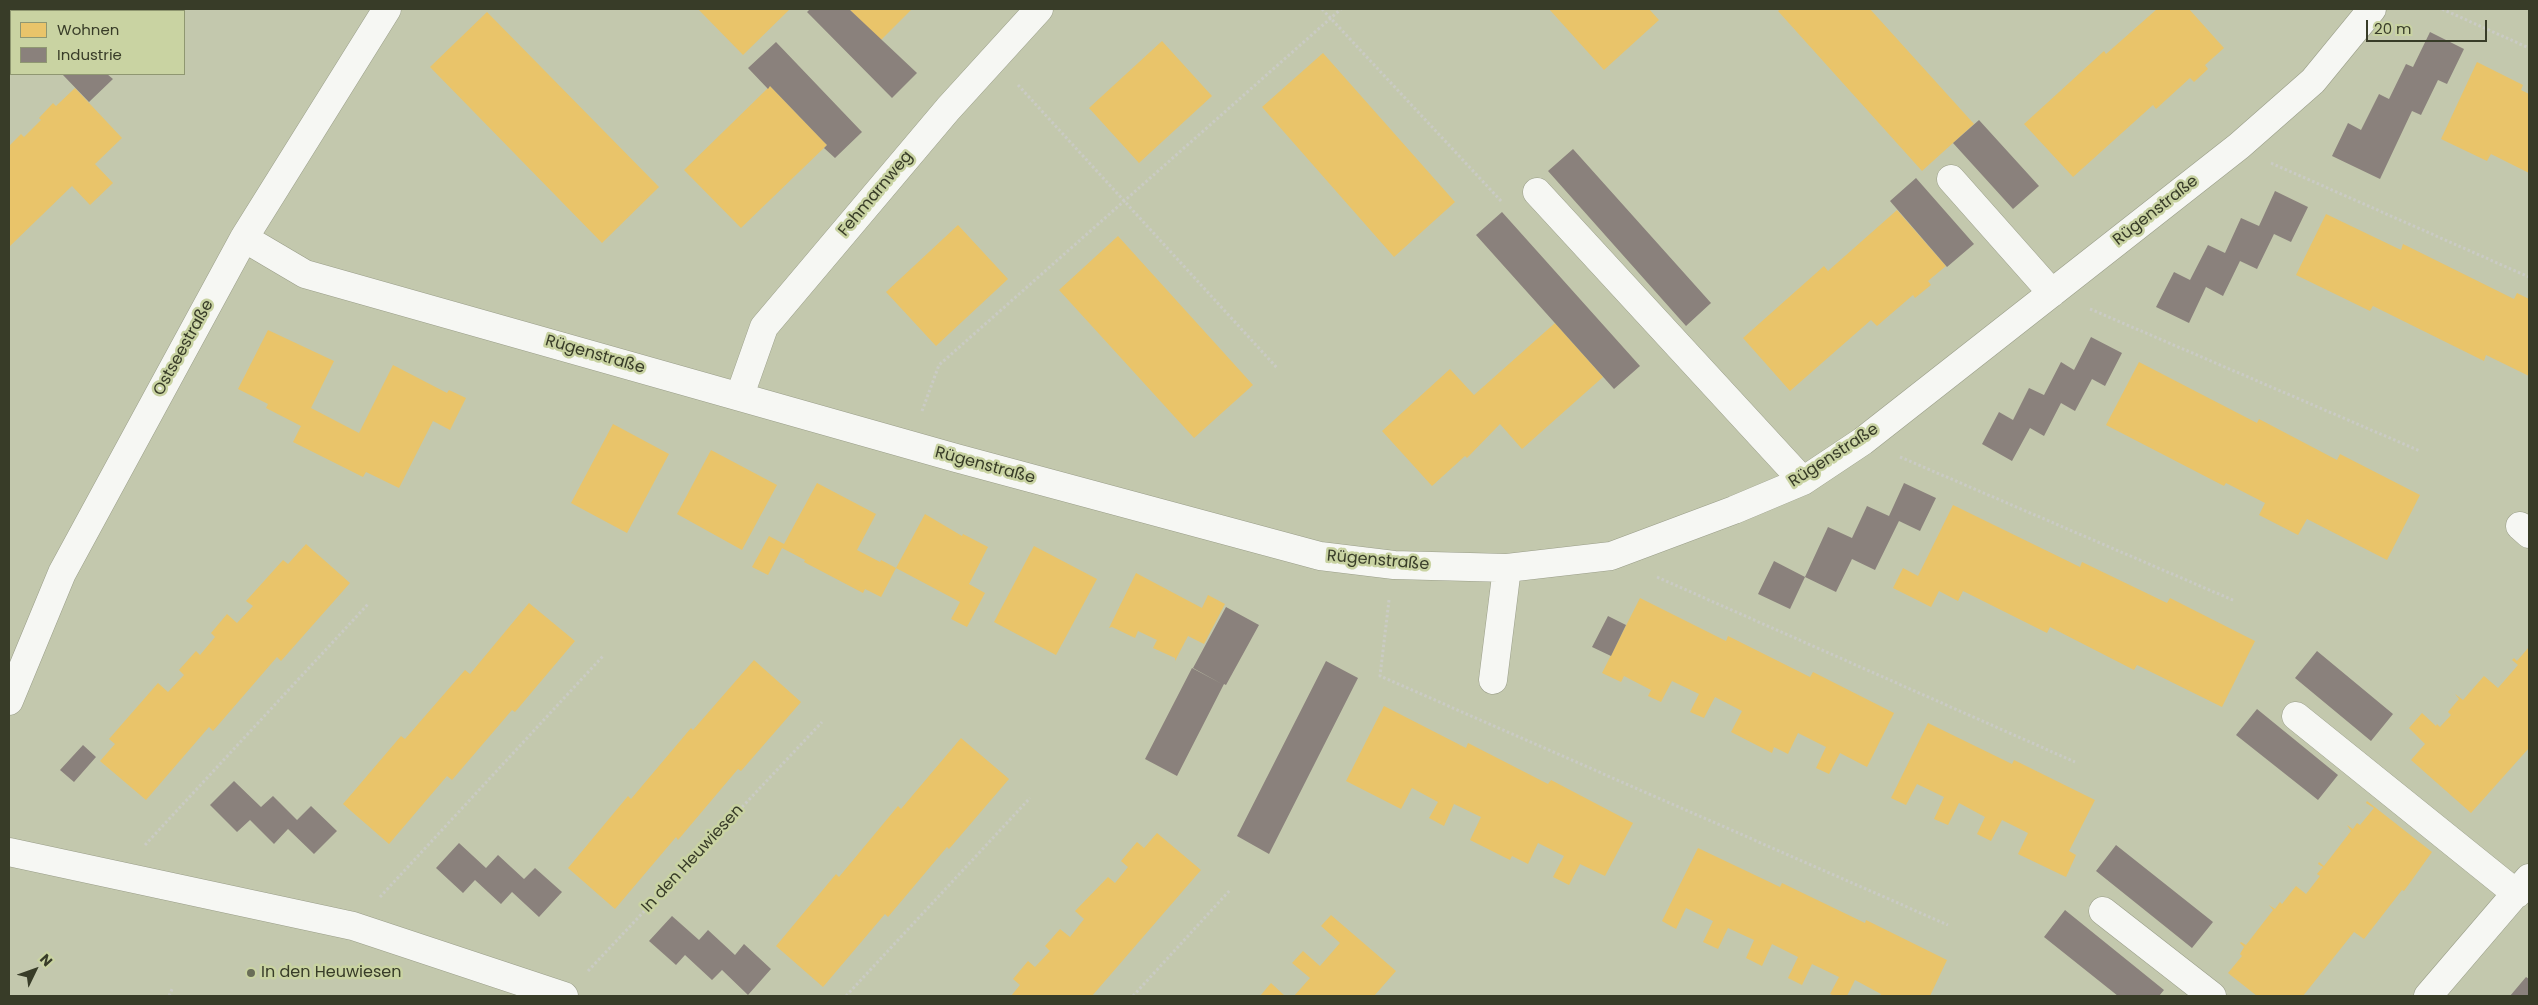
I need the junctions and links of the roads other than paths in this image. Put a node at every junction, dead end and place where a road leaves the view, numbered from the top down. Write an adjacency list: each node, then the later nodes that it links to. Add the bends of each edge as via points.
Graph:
1 (387, 9): 6 (street, Ostseestraße)
2 (1039, 9): 8 (street, Fehmarnweg, via 948,109 764,327)
3 (2372, 9): 7 (street, Rügenstraße, via 2313,81 2239,146)
4 (1951, 179): 7 (street)
5 (1537, 192): 9 (street)
6 (244, 238): 8 (street, Rügenstraße, via 305,274); 12 (street, Ostseestraße, via 62,573)
7 (2052, 293): 9 (street, Rügenstraße, via 1863,440)
8 (740, 396): 10 (street, Rügenstraße, via 1320,556 1394,565)
9 (1803, 481): 10 (street, Rügenstraße, via 1611,556)
10 (1507, 568): 11 (street)
11 (1493, 680)
12 (9, 701)
13 (2296, 716): 15 (street)
14 (9, 852): 17 (street, via 353,926)
15 (2523, 886): 19 (street)
16 (2103, 911): 18 (street)
17 (564, 996)
18 (2212, 996)
19 (2428, 996)

